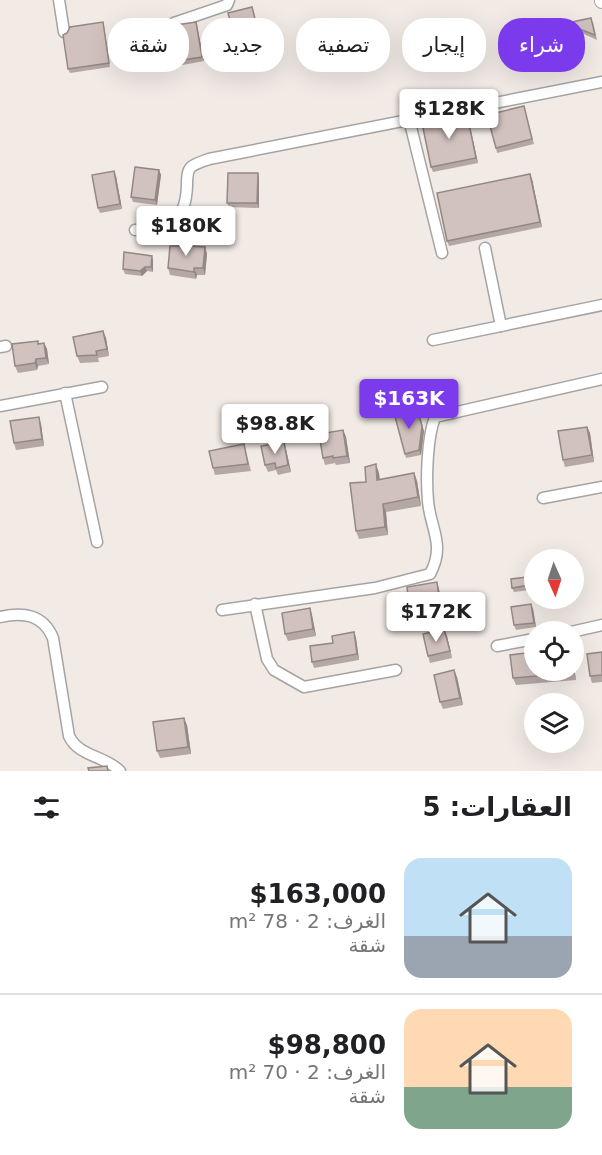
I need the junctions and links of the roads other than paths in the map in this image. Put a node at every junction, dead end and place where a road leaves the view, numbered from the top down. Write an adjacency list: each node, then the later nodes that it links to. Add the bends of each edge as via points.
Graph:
1 (59, 0): 4 (street)
2 (229, 0): 3 (street, via 227,5)
3 (189, 18)
4 (64, 32)
5 (602, 82): 6 (street)
6 (409, 118): 7 (street, via 199,163 189,172 187,199 180,216 163,227); 9 (street)
7 (135, 230)
8 (485, 248): 11 (street)
9 (442, 253)
10 (602, 305): 11 (street)
11 (501, 326): 12 (street)
12 (434, 339)
13 (602, 379): 20 (street, via 435,417 427,479 428,504 438,535 430,574 375,588)
14 (102, 387): 15 (street)
15 (66, 393): 16 (street); 19 (street)
16 (0, 406)
17 (602, 487): 18 (street)
18 (543, 498)
19 (97, 542)
20 (255, 604): 21 (street); 27 (street, via 267,659 274,670 303,687)
21 (222, 610)
22 (0, 617): 28 (street, via 28,614 49,628 69,736 77,749 110,761)
23 (602, 626): 24 (street)
24 (584, 629)
25 (524, 641): 26 (street)
26 (497, 646)
27 (396, 670)
28 (120, 771)

